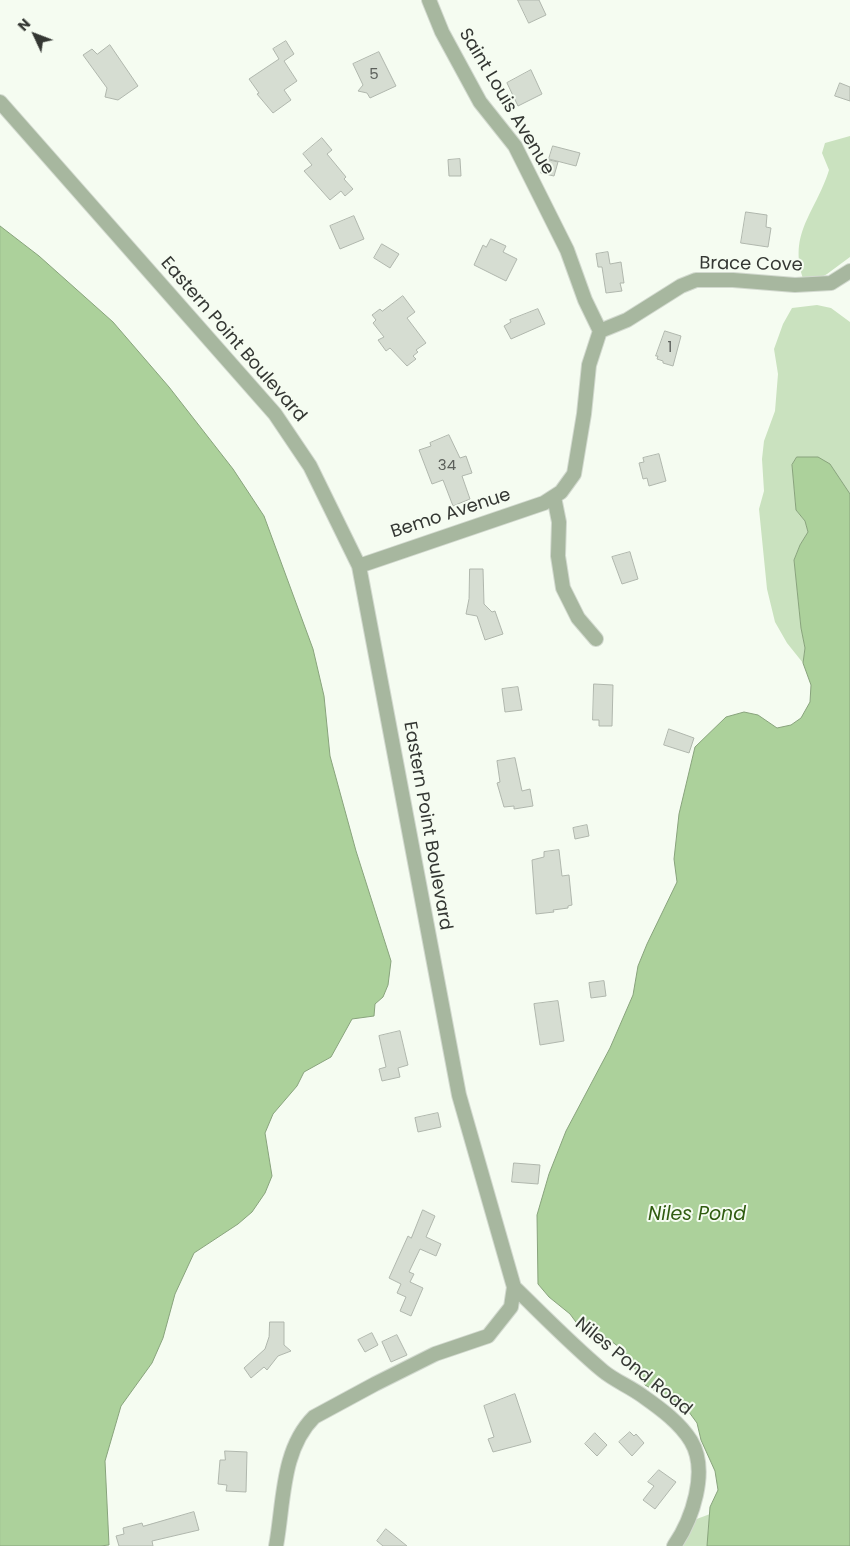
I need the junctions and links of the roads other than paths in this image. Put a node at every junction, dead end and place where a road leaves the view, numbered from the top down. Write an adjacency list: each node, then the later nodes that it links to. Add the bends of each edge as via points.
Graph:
1 (429, 0): 4 (street, Saint Louis Avenue, via 442,32 480,102 515,146 567,250)
2 (0, 102): 6 (street, Eastern Point Boulevard, via 275,414 310,466)
3 (850, 271): 4 (street, Brace Cove, via 831,283 795,285 696,280 627,320)
4 (600, 331): 5 (street, via 590,364 574,474)
5 (554, 497): 6 (street, Bemo Avenue); 7 (street, via 559,522 558,556 563,588 578,618)
6 (359, 566): 8 (street, Eastern Point Boulevard, via 457,1086)
7 (596, 639)
8 (514, 1287): 9 (street, Eastern Point Boulevard, via 511,1307 488,1336 435,1354 314,1417 306,1425 293,1448 284,1481); 10 (street, Niles Pond Road, via 603,1371 666,1414 692,1442 697,1459 696,1494)
9 (276, 1546)
10 (674, 1546)

